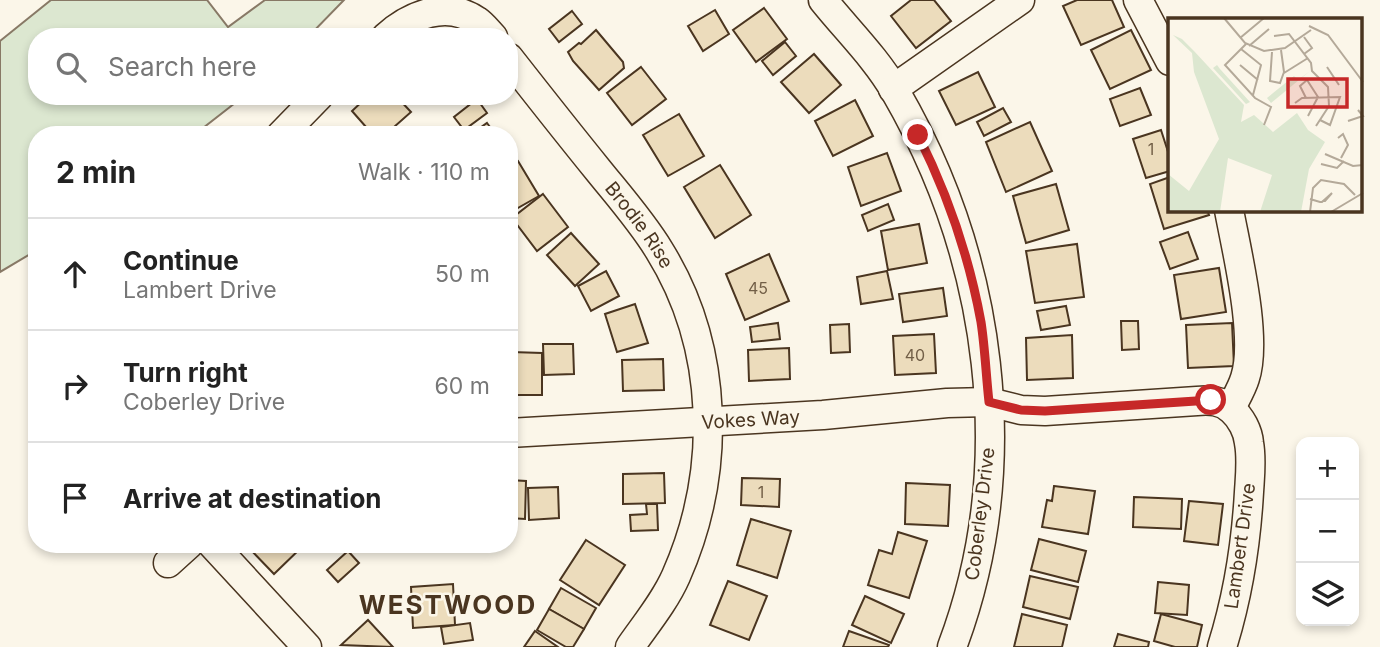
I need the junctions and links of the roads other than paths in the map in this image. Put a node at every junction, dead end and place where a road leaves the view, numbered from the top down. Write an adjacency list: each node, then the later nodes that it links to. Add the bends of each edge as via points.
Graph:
1 (823, 0): 8 (street, Coberley Drive)
2 (1020, 0): 8 (street)
3 (1138, 0): 6 (street)
4 (396, 28): 5 (street, via 419,14 448,10 463,13)
5 (485, 28)
6 (1168, 57)
7 (518, 69): 14 (street, Brodie Rise, via 646,230 668,266 698,345)
8 (894, 89): 12 (street, Coberley Drive, via 954,215 981,324)
9 (310, 105): 10 (street)
10 (290, 126)
11 (1229, 212): 13 (street, via 1249,340 1245,379)
12 (989, 402): 13 (street, via 1045,411 1211,400); 14 (street, Vokes Way); 21 (street, Coberley Drive, via 984,517 971,587)
13 (1231, 408): 22 (street, Lambert Drive, via 1246,430 1250,461 1241,572)
14 (708, 421): 15 (street, Vokes Way); 20 (street, Brodie Rise, via 705,486 695,526 675,579)
15 (518, 432)
16 (179, 553): 18 (street)
17 (220, 553): 19 (street)
18 (168, 563)
19 (307, 647)
20 (631, 647)
21 (952, 647)
22 (1222, 647)

